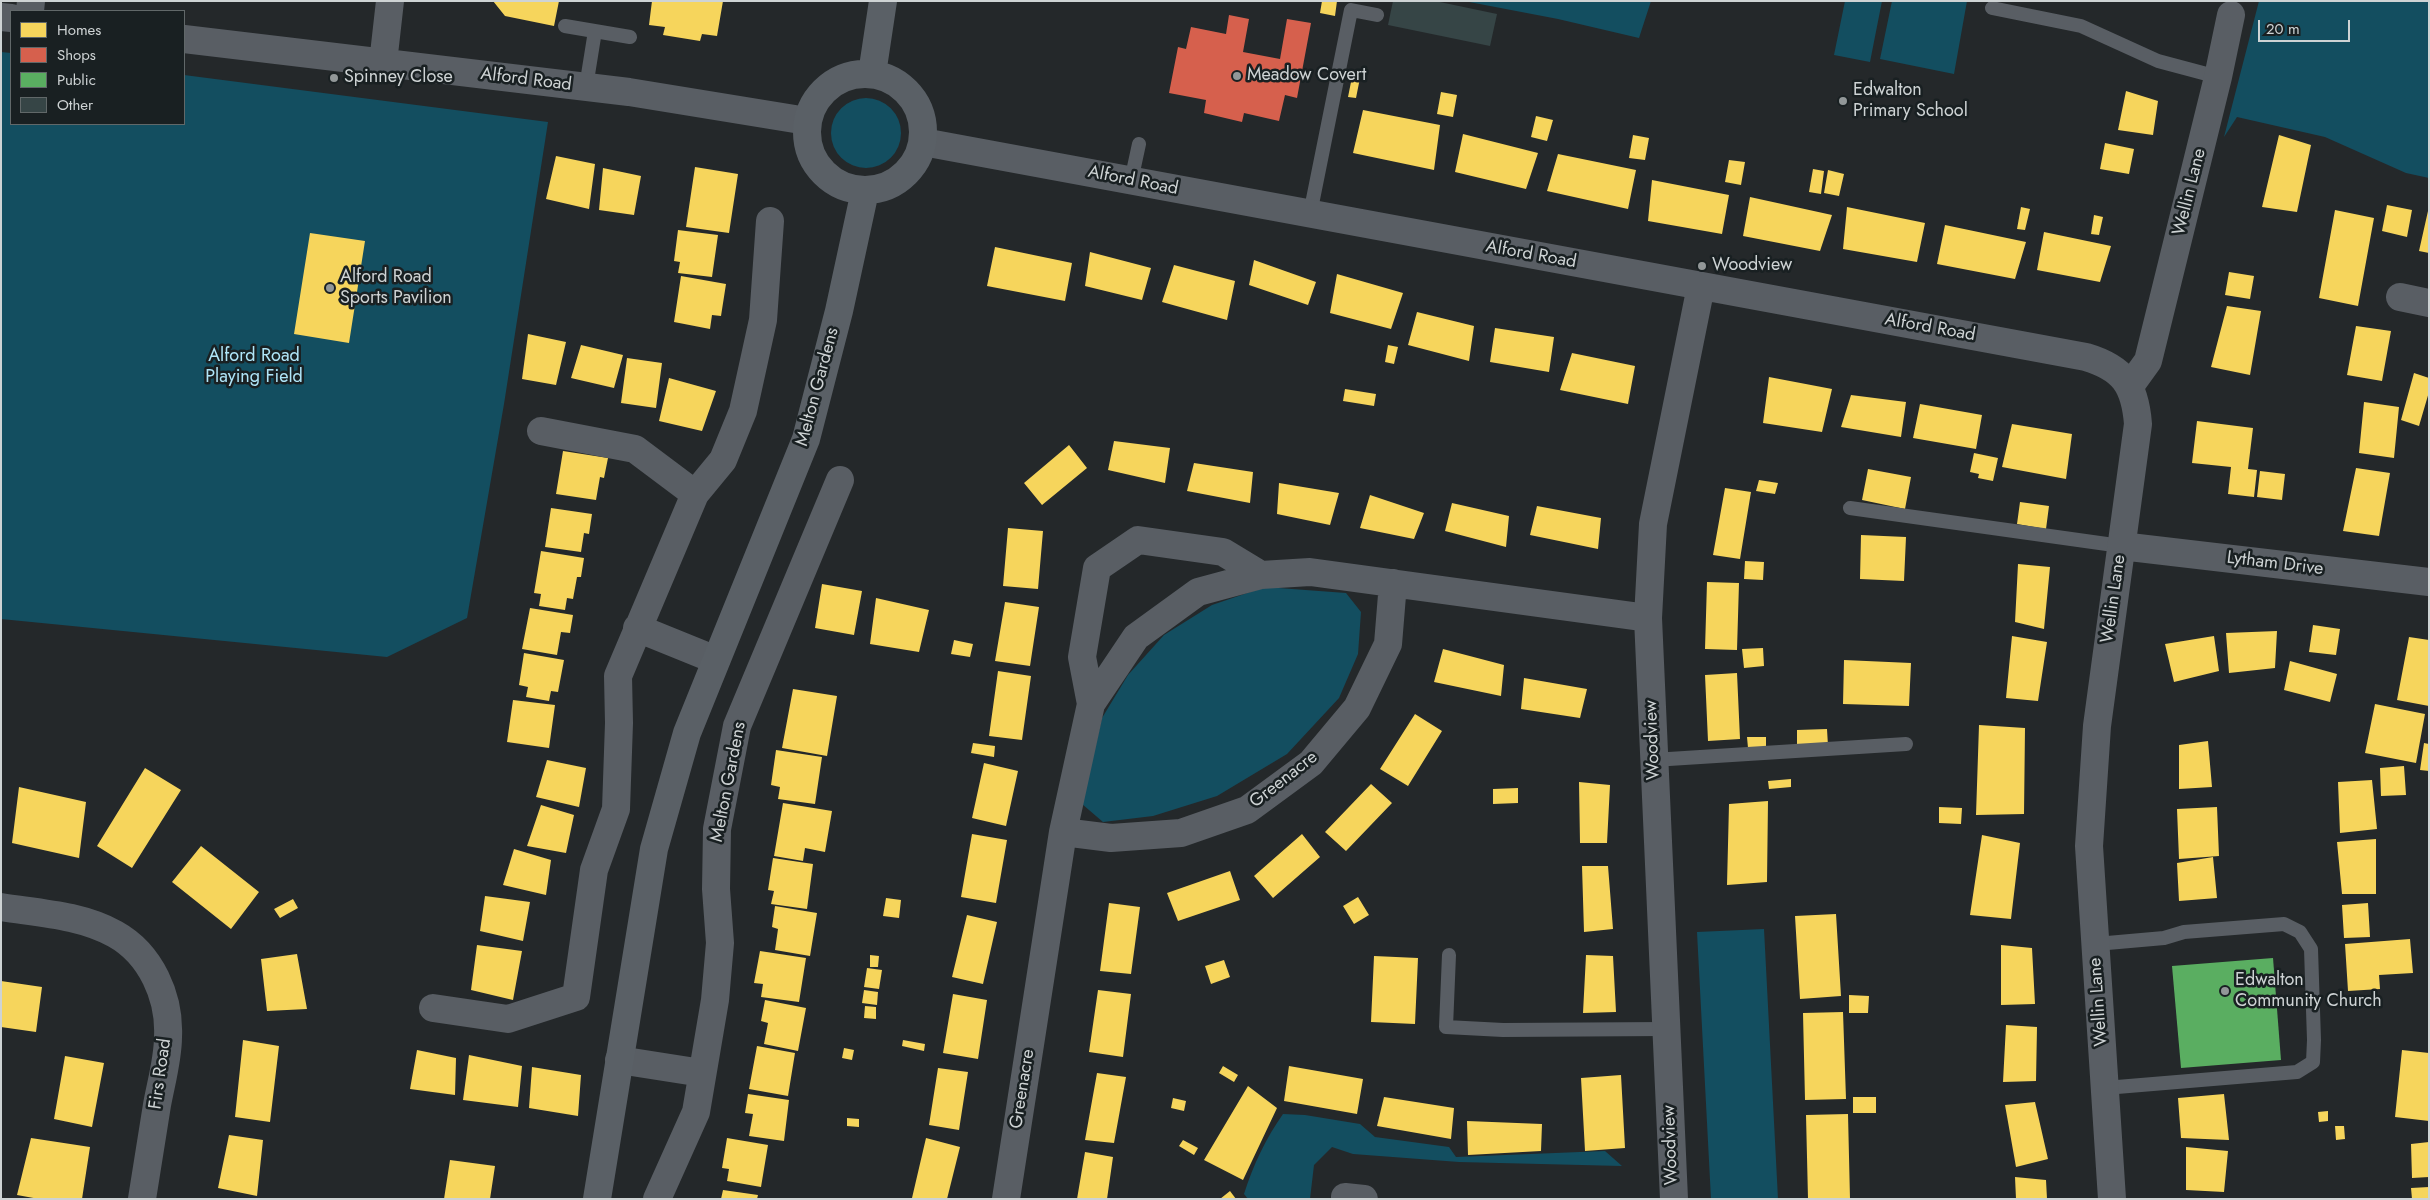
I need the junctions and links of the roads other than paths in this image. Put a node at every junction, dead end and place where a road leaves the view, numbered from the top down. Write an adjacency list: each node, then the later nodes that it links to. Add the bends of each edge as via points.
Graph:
1 (390, 1): 10 (street)
2 (884, 1): 11 (street)
3 (1992, 8): 12 (lane, via 2081,26 2158,61)
4 (1377, 15): 19 (lane, via 1351,10)
5 (2230, 15): 12 (street, Wellin Lane)
6 (565, 26): 7 (lane)
7 (595, 31): 8 (lane); 13 (lane)
8 (630, 38)
9 (185, 39): 10 (street, Alford Road)
10 (383, 63): 13 (street, Alford Road)
11 (872, 74): 14 (street, via 843,77 819,95); 15 (street, via 894,81 912,97 922,118)
12 (2218, 77): 24 (street, Wellin Lane, via 2148,361)
13 (586, 87): 14 (street, Alford Road)
14 (807, 121): 18 (street, via 808,147 819,170 840,186)
15 (923, 142): 17 (street, Alford Road); 18 (street, via 916,161 903,177 885,188)
16 (1139, 144): 17 (lane)
17 (1132, 180): 19 (street, Alford Road)
18 (865, 191): 35 (street, Melton Gardens, via 806,439)
19 (1310, 214): 21 (street, Alford Road)
20 (770, 221): 27 (street, via 763,320 743,411 723,460)
21 (1701, 286): 24 (street, Alford Road, via 2086,357 2117,371); 33 (street, Woodview, via 1653,524)
22 (2400, 297): 23 (street)
23 (2429, 303)
24 (2130, 386): 29 (street, Wellin Lane, via 2138,424)
25 (541, 431): 27 (street, via 635,449)
26 (840, 480): 46 (street, Melton Gardens, via 737,726 717,830 716,890 720,943 715,1000)
27 (695, 494): 34 (street)
28 (1850, 508): 29 (lane)
29 (2121, 546): 31 (street, Lytham Drive); 41 (street, Wellin Lane, via 2097,726 2089,846)
30 (1261, 575): 32 (street, Greenacre, via 1310,572); 36 (street, Greenacre, via 1198,592 1136,637); 36 (street, Greenacre, via 1224,552 1138,540 1097,568 1082,658)
31 (2429, 582)
32 (1393, 583): 33 (street, Greenacre); 39 (street, Greenacre, via 1388,644 1357,708 1311,763 1247,810 1181,833 1111,838)
33 (1648, 618): 38 (street, Woodview)
34 (637, 628): 35 (street); 43 (street, via 618,676 616,809 594,870 576,998 508,1019)
35 (716, 660): 45 (street, Melton Gardens, via 687,733 654,849)
36 (1091, 704): 39 (street, Greenacre)
37 (1906, 744): 38 (lane)
38 (1653, 760): 44 (street, Woodview)
39 (1063, 832): 51 (street, Greenacre)
40 (1, 907): 48 (street, Firs Road, via 86,921 116,934 148,963 157,980 166,1006 168,1037)
41 (2096, 944): 47 (street, Wellin Lane); 47 (lane, via 2164,938 2184,932 2284,924 2300,932 2311,949 2313,1062 2297,1072)
42 (1449, 955): 44 (lane, via 1446,1027)
43 (433, 1008)
44 (1666, 1029): 52 (street, Woodview)
45 (618, 1060): 46 (street); 49 (street, Melton Gardens)
46 (702, 1073): 50 (street, Melton Gardens, via 696,1112)
47 (2105, 1088): 53 (street, Wellin Lane)
48 (142, 1199)
49 (597, 1199)
50 (656, 1199)
51 (1006, 1199)
52 (1674, 1199)
53 (2112, 1199)

